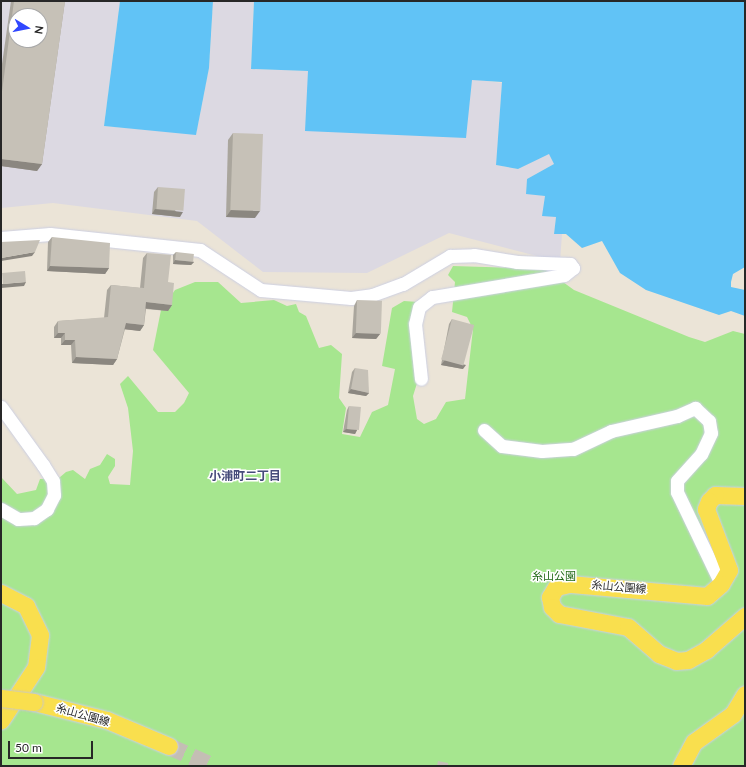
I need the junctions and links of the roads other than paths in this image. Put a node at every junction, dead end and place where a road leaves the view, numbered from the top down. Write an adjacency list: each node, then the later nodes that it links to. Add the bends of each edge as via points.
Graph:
1 (1, 238): 2 (street, via 50,234 200,250 261,290 351,298 372,295 403,284 450,256 474,255 517,262 570,264 573,268 564,275 432,296 419,307 415,324)
2 (421, 379)
3 (1, 407): 6 (street, via 44,465 53,481 54,495 47,509 34,518 18,519)
4 (484, 430): 7 (street, via 502,446 542,452 573,449 611,431 677,416 695,408 709,420 711,433 701,454 677,481 677,492)
5 (745, 496): 7 (main road, via 715,494 708,501 706,509 729,570)
6 (1, 509)
7 (721, 584): 9 (main road, 糸山公園線, via 707,596 698,597 643,588 569,584 556,588 550,597 552,607 559,614 628,627 659,654 676,660 688,660 706,650)
8 (1, 593): 12 (main road, via 26,606 40,635 36,668)
9 (745, 616)
10 (745, 694): 14 (main road, via 733,714 694,742)
11 (1, 698): 13 (main road, 糸山公園線, bridge, via 34,702 107,720)
12 (1, 720)
13 (169, 746)
14 (681, 766)

